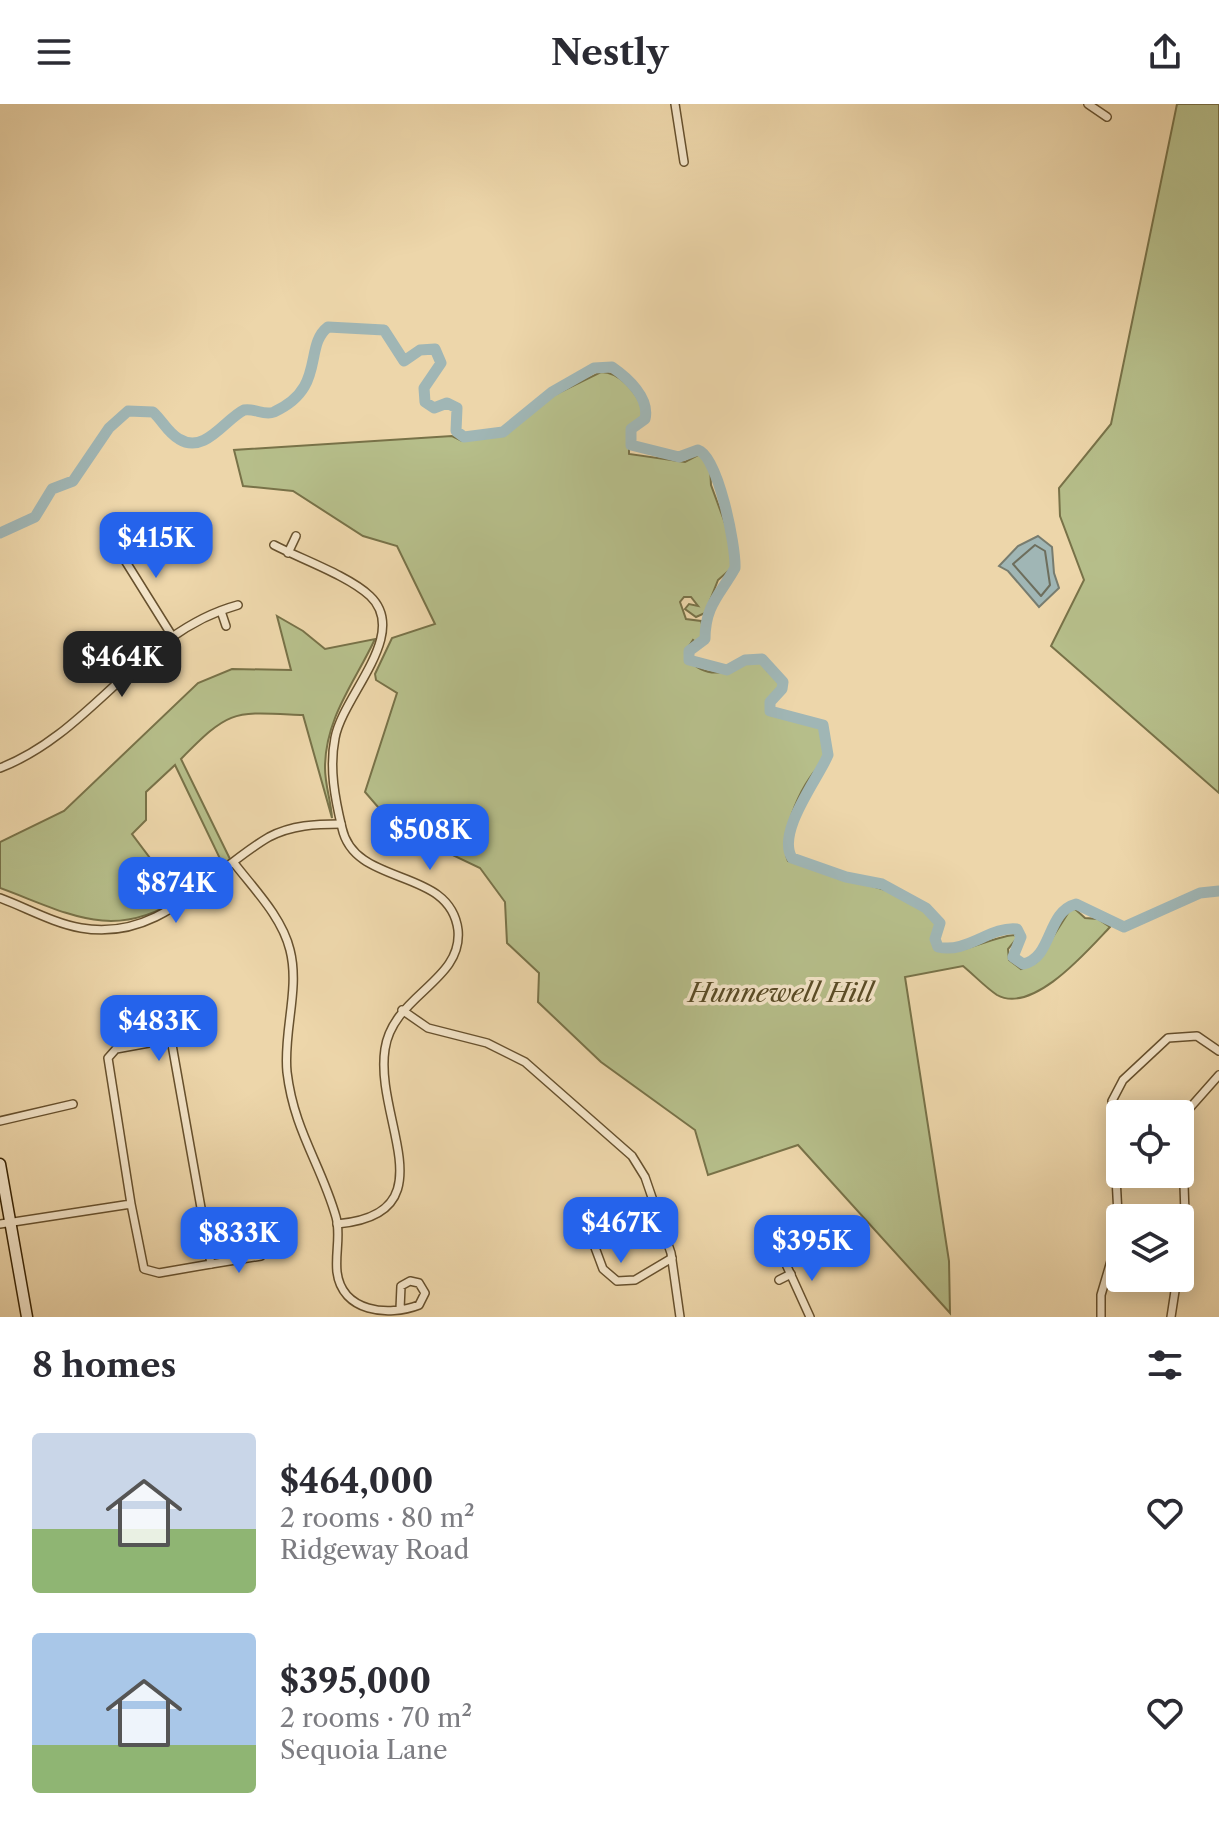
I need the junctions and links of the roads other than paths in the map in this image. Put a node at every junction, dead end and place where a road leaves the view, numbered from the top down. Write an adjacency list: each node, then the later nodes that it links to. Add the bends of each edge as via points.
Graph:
1 (675, 104): 4 (street)
2 (1088, 104): 3 (street)
3 (1107, 117)
4 (684, 162)
5 (296, 536): 8 (street)
6 (111, 538): 12 (street)
7 (274, 545): 8 (street)
8 (288, 553): 14 (street, via 368,594 383,616 383,639 347,702 335,737 332,767)
9 (238, 605): 10 (street)
10 (221, 611): 11 (street); 12 (street)
11 (226, 626)
12 (174, 639): 13 (street, via 131,668 64,733)
13 (0, 768)
14 (341, 824): 15 (street, via 287,829); 17 (street, via 358,856 431,890 456,922 453,958)
15 (234, 863): 16 (street, via 173,909 123,928 72,926); 26 (street, via 288,940 292,974 285,1044 291,1100)
16 (0, 898)
17 (402, 1010): 26 (street, via 390,1031 383,1065 399,1191 380,1216); 29 (street, via 428,1028 487,1043 525,1062 614,1139 643,1171)
18 (1219, 1051): 39 (street, via 1197,1036 1168,1038 1123,1080 1114,1096 1119,1234 1101,1295)
19 (1219, 1075): 24 (street, via 1188,1110 1182,1127)
20 (73, 1104): 21 (street)
21 (0, 1121)
22 (0, 1164): 25 (main road)
23 (131, 1204): 25 (street); 31 (street, via 144,1269 159,1273); 31 (street, via 108,1058 116,1049 171,1039)
24 (1185, 1204)
25 (6, 1223): 36 (main road)
26 (337, 1224): 35 (street, via 337,1272 347,1295 370,1311)
27 (587, 1226): 29 (street, via 603,1269 617,1281 640,1278)
28 (261, 1256): 31 (street)
29 (672, 1258): 37 (street)
30 (785, 1262): 32 (street)
31 (211, 1264)
32 (791, 1274): 33 (street); 38 (street)
33 (779, 1280)
34 (1175, 1292): 40 (street)
35 (400, 1309): 35 (street, via 422,1302 419,1283 401,1286)
36 (27, 1317)
37 (680, 1317)
38 (810, 1317)
39 (1101, 1317)
40 (1171, 1317)

